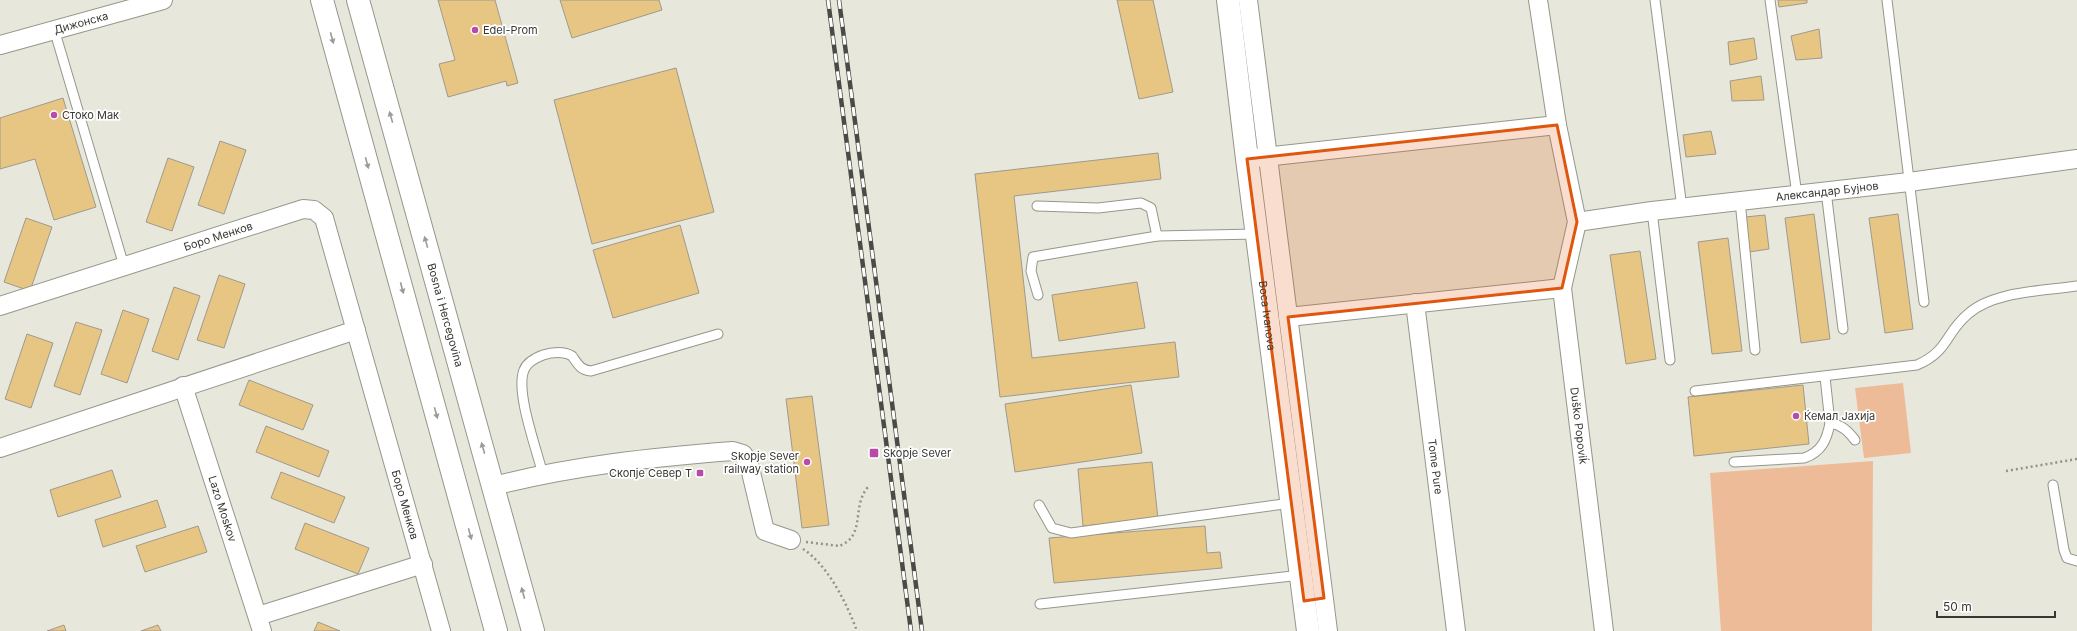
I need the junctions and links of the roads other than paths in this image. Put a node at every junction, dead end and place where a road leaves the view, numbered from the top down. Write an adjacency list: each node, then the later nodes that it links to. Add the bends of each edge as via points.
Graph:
1 (162, 0): 10 (street, Дижонска)
2 (322, 0): 58 (street, one-way to 58)
3 (358, 0): 46 (street, Bosna i Hercegovina, one-way to 3)
4 (1228, 0): 13 (street, Boca Ivanova)
5 (1248, 0): 13 (street)
6 (1538, 0): 12 (street)
7 (1655, 0): 20 (lane)
8 (1770, 0): 17 (lane)
9 (1887, 0): 15 (lane)
10 (54, 29): 11 (street, Дижонска); 25 (lane)
11 (0, 45)
12 (1557, 125): 13 (street); 22 (street)
13 (1257, 158): 23 (street, Boca Ivanova); 32 (street)
14 (2077, 159): 15 (street, Александар Бујнов)
15 (1909, 182): 16 (street, Александар Бујнов); 29 (lane)
16 (1826, 191): 17 (street, Александар Бујнов); 33 (lane)
17 (1796, 195): 18 (street, Александар Бујнов)
18 (1740, 201): 20 (street, Александар Бујнов); 36 (lane)
19 (1037, 206): 24 (lane, via 1098,208 1141,203 1151,208)
20 (1682, 208): 21 (street, Александар Бујнов)
21 (1652, 211): 22 (street, Александар Бујнов); 37 (lane)
22 (1577, 222): 27 (street, Duško Popoviḱ)
23 (1257, 234): 24 (lane); 48 (street, Boca Ivanova)
24 (1157, 236): 28 (lane, via 1033,257 1031,271)
25 (124, 266): 31 (street, Боро Менков); 34 (street, Боро Менков, via 302,209 314,210 324,218)
26 (2077, 286): 38 (lane, via 2007,296 1980,306 1968,313 1938,353 1930,360 1917,365)
27 (1562, 288): 30 (street); 63 (street, Duško Popoviḱ)
28 (1038, 295)
29 (1924, 302)
30 (1415, 303): 32 (street); 62 (street, Tome Pure)
31 (0, 306)
32 (1288, 317): 54 (street)
33 (1843, 329)
34 (356, 330): 39 (street); 52 (street, Боро Менков)
35 (718, 334): 45 (lane, via 591,371 584,370 572,356 561,352 530,361 524,369 522,399)
36 (1756, 350)
37 (1670, 360)
38 (1825, 377): 40 (lane); 41 (lane)
39 (183, 386): 43 (street); 56 (street, Lazo Moskov)
40 (1695, 390)
41 (1830, 423): 42 (lane, via 1839,424); 44 (lane, via 1825,442 1812,455 1804,458)
42 (1855, 440)
43 (0, 448)
44 (1734, 462)
45 (543, 475): 46 (street); 50 (street, via 628,462 733,451 743,454 750,464 766,531)
46 (494, 486): 59 (street, Bosna i Hercegovina, one-way to 46)
47 (2053, 486): 51 (lane, via 2064,550 2067,558)
48 (1292, 503): 49 (lane, via 1071,533 1052,528); 53 (street, Boca Ivanova)
49 (1039, 505)
50 (791, 540)
51 (2077, 561)
52 (423, 564): 56 (street); 57 (street, Боро Менков)
53 (1301, 575): 54 (street, Boca Ivanova); 55 (lane)
54 (1314, 600): 60 (street, Boca Ivanova); 61 (street)
55 (1040, 604)
56 (260, 624)
57 (441, 631)
58 (496, 631)
59 (533, 631)
60 (1308, 631)
61 (1328, 631)
62 (1456, 631)
63 (1604, 631)

